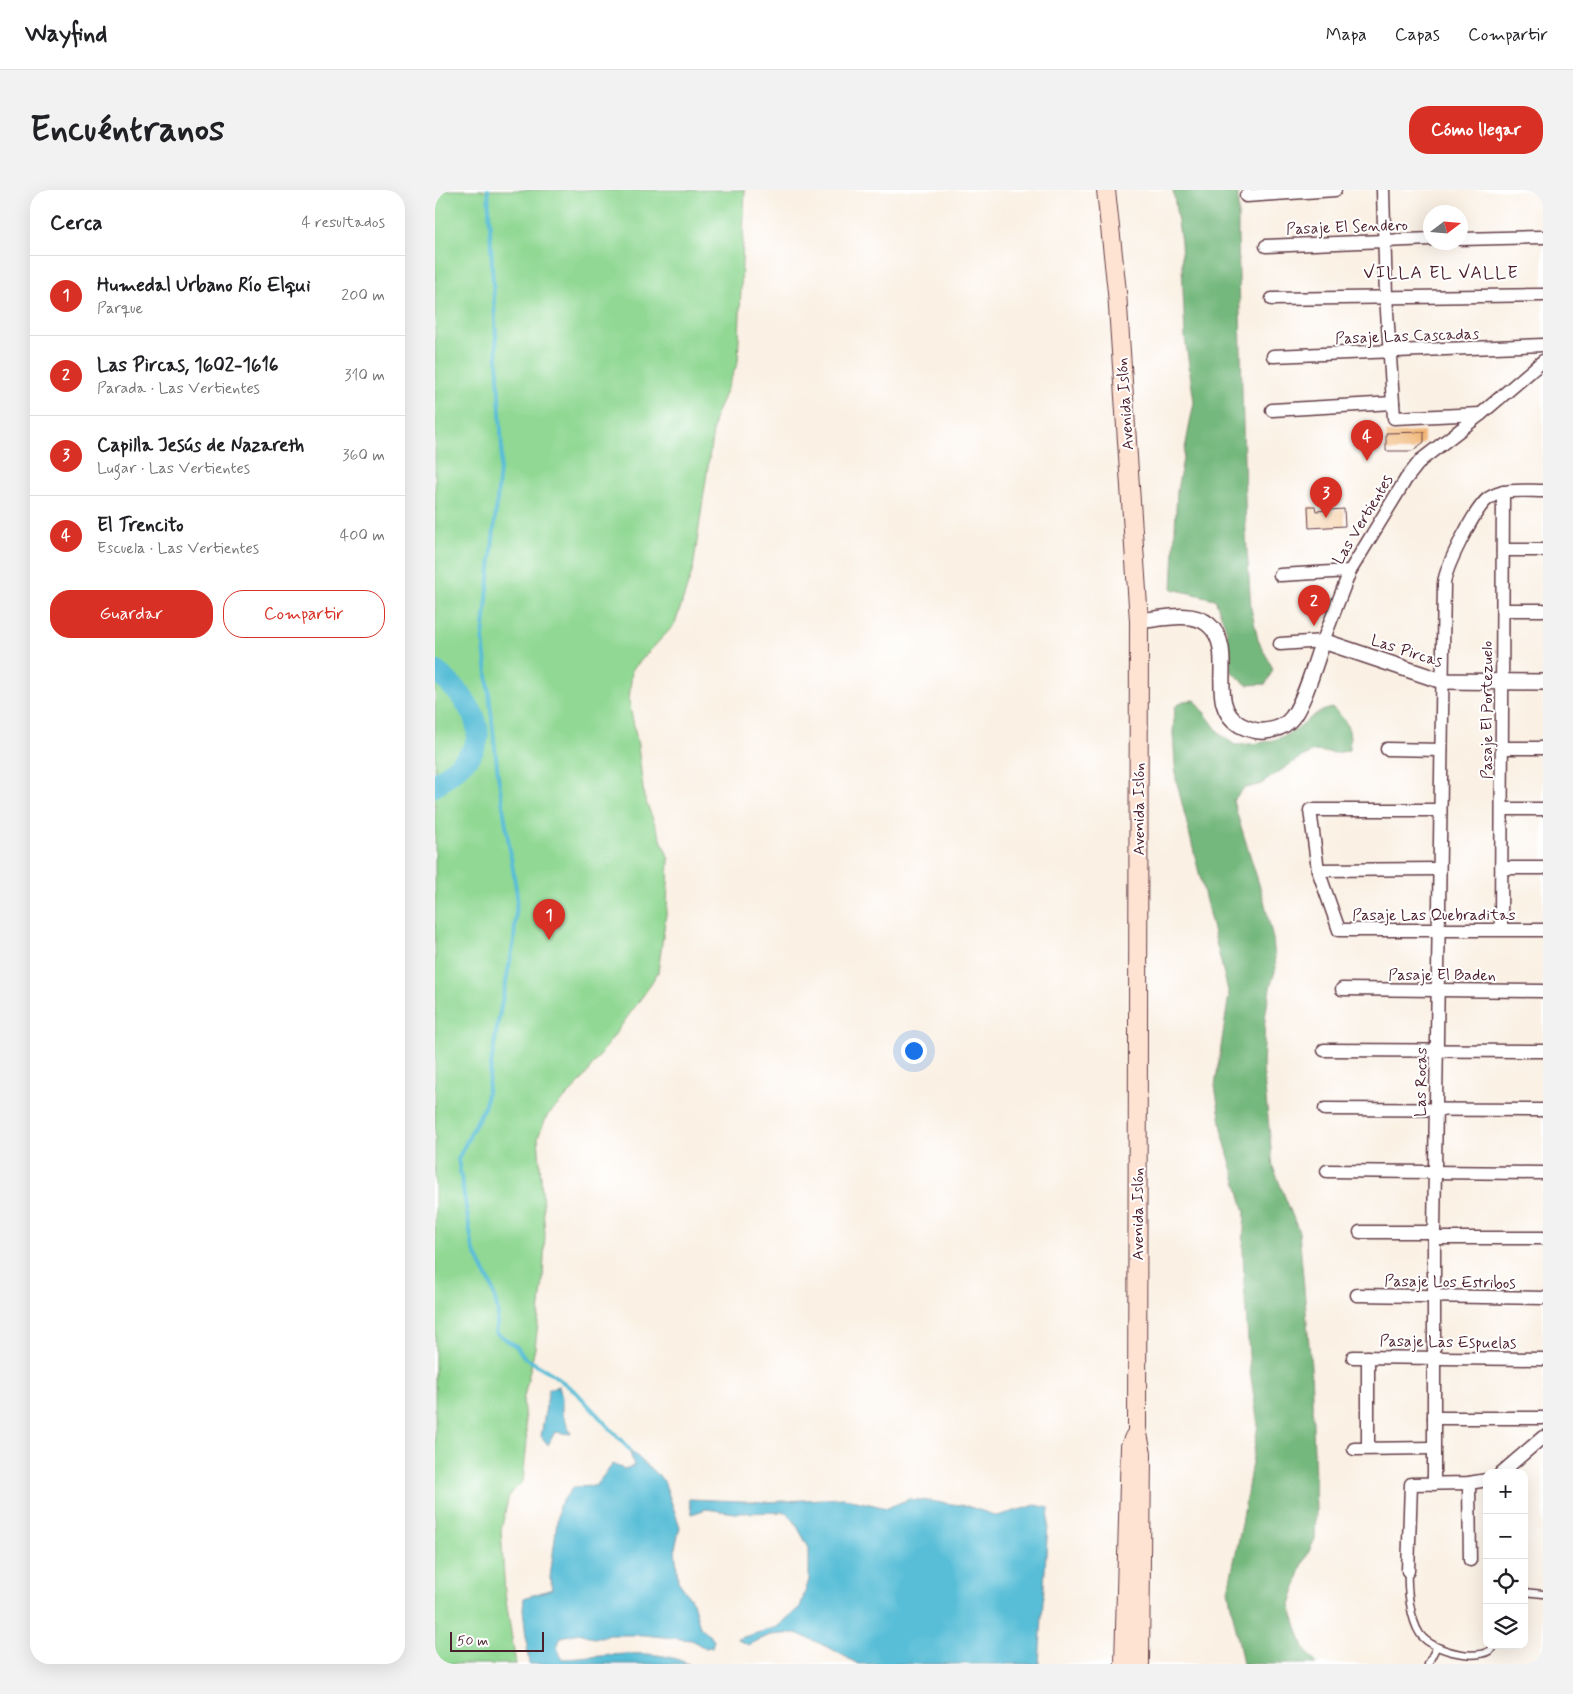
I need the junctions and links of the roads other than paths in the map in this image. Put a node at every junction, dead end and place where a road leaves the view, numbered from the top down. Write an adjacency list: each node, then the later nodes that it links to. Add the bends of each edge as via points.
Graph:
1 (1106, 190): 28 (main road, Avenida Islón, via 1117,292)
2 (1335, 190): 4 (street)
3 (1383, 190): 8 (street)
4 (1246, 196)
5 (1543, 237): 7 (street)
6 (1423, 239): 8 (street, Pasaje El Sendero)
7 (1468, 239)
8 (1385, 240): 9 (street, Pasaje El Sendero); 11 (street)
9 (1265, 246)
10 (1543, 295): 11 (street)
11 (1387, 296): 12 (street); 14 (street)
12 (1272, 299)
13 (1543, 345): 14 (street, Pasaje Las Cascadas)
14 (1390, 353): 15 (street, Pasaje Las Cascadas); 17 (street)
15 (1273, 356)
16 (1543, 361): 19 (street, Las Vertientes)
17 (1393, 403): 18 (street); 19 (street, via 1394,418)
18 (1272, 410)
19 (1481, 414): 24 (street, Las Vertientes, via 1421,460)
20 (1543, 491): 21 (street)
21 (1503, 492): 22 (street, Pasaje El Portezuelo); 31 (street, Las Rocas, via 1488,498 1469,525 1445,573)
22 (1503, 550): 23 (street); 26 (street, Pasaje El Portezuelo)
23 (1543, 550)
24 (1350, 571): 25 (street); 29 (street, Las Vertientes)
25 (1280, 575)
26 (1503, 610): 27 (street); 32 (street, Pasaje El Portezuelo)
27 (1543, 610)
28 (1139, 621): 29 (street, Las Vertientes, via 1194,617 1211,626 1220,650 1226,711 1232,720 1255,731 1280,728 1290,720); 72 (main road, Avenida Islón)
29 (1323, 641): 30 (street); 31 (street, Las Pircas)
30 (1279, 644)
31 (1442, 680): 32 (street, Las Pircas); 37 (street, Las Rocas)
32 (1502, 682): 33 (street, Las Pircas); 34 (street, Pasaje El Portezuelo)
33 (1543, 682)
34 (1503, 748): 35 (street); 39 (street, Pasaje El Portezuelo)
35 (1543, 748)
36 (1387, 749): 37 (street)
37 (1441, 750): 40 (street, Las Rocas)
38 (1543, 808): 39 (street)
39 (1503, 809): 41 (street, Pasaje El Portezuelo)
40 (1440, 810): 43 (street, Las Rocas); 44 (street, Pasaje Las Quebraditas, via 1311,810)
41 (1503, 868): 42 (street); 45 (street, Pasaje El Portezuelo)
42 (1543, 868)
43 (1438, 869): 44 (street); 46 (street, Las Rocas)
44 (1318, 870): 46 (street, Pasaje Las Quebraditas, via 1339,930)
45 (1501, 929): 46 (street, Pasaje Las Quebraditas); 47 (street, Pasaje Las Quebraditas)
46 (1438, 930): 49 (street, Las Rocas)
47 (1543, 930)
48 (1341, 989): 49 (street, Pasaje El Baden)
49 (1437, 990): 50 (street, Pasaje El Baden); 52 (street, Las Rocas)
50 (1543, 991)
51 (1324, 1050): 52 (street)
52 (1437, 1050): 53 (street); 55 (street, Las Rocas)
53 (1543, 1051)
54 (1325, 1109): 55 (street)
55 (1436, 1110): 56 (street); 58 (street, Las Rocas)
56 (1543, 1110)
57 (1327, 1171): 58 (street)
58 (1435, 1172): 59 (street); 61 (street, Las Rocas)
59 (1543, 1173)
60 (1361, 1232): 61 (street)
61 (1434, 1235): 62 (street); 64 (street, Las Rocas)
62 (1543, 1238)
63 (1357, 1295): 64 (street, Pasaje Los Estribos)
64 (1434, 1297): 65 (street, Pasaje Los Estribos); 68 (street, Las Rocas)
65 (1543, 1298)
66 (1353, 1357): 67 (street, Pasaje Las Espuelas)
67 (1368, 1357): 68 (street, Pasaje Las Espuelas); 75 (street)
68 (1435, 1357): 69 (street, Pasaje Las Espuelas); 70 (street, Las Rocas)
69 (1543, 1359)
70 (1434, 1418): 71 (street); 76 (street, Las Rocas)
71 (1543, 1418)
72 (1137, 1429): 87 (main road, Avenida Islón, via 1130,1446); 88 (main road, Avenida Islón, via 1143,1454)
73 (1543, 1438): 77 (street)
74 (1354, 1448): 75 (street)
75 (1368, 1448): 76 (street)
76 (1434, 1448): 80 (street, Las Rocas)
77 (1506, 1469)
78 (1483, 1481): 79 (street)
79 (1469, 1483): 80 (street); 81 (street)
80 (1434, 1484): 82 (street, via 1411,1484)
81 (1470, 1560)
82 (1408, 1571): 85 (lane, via 1406,1592 1420,1634)
83 (1528, 1592): 84 (lane)
84 (1543, 1594)
85 (1436, 1648): 86 (lane, via 1455,1656 1484,1658); 89 (lane)
86 (1494, 1649)
87 (1125, 1664)
88 (1140, 1664)
89 (1428, 1664)

